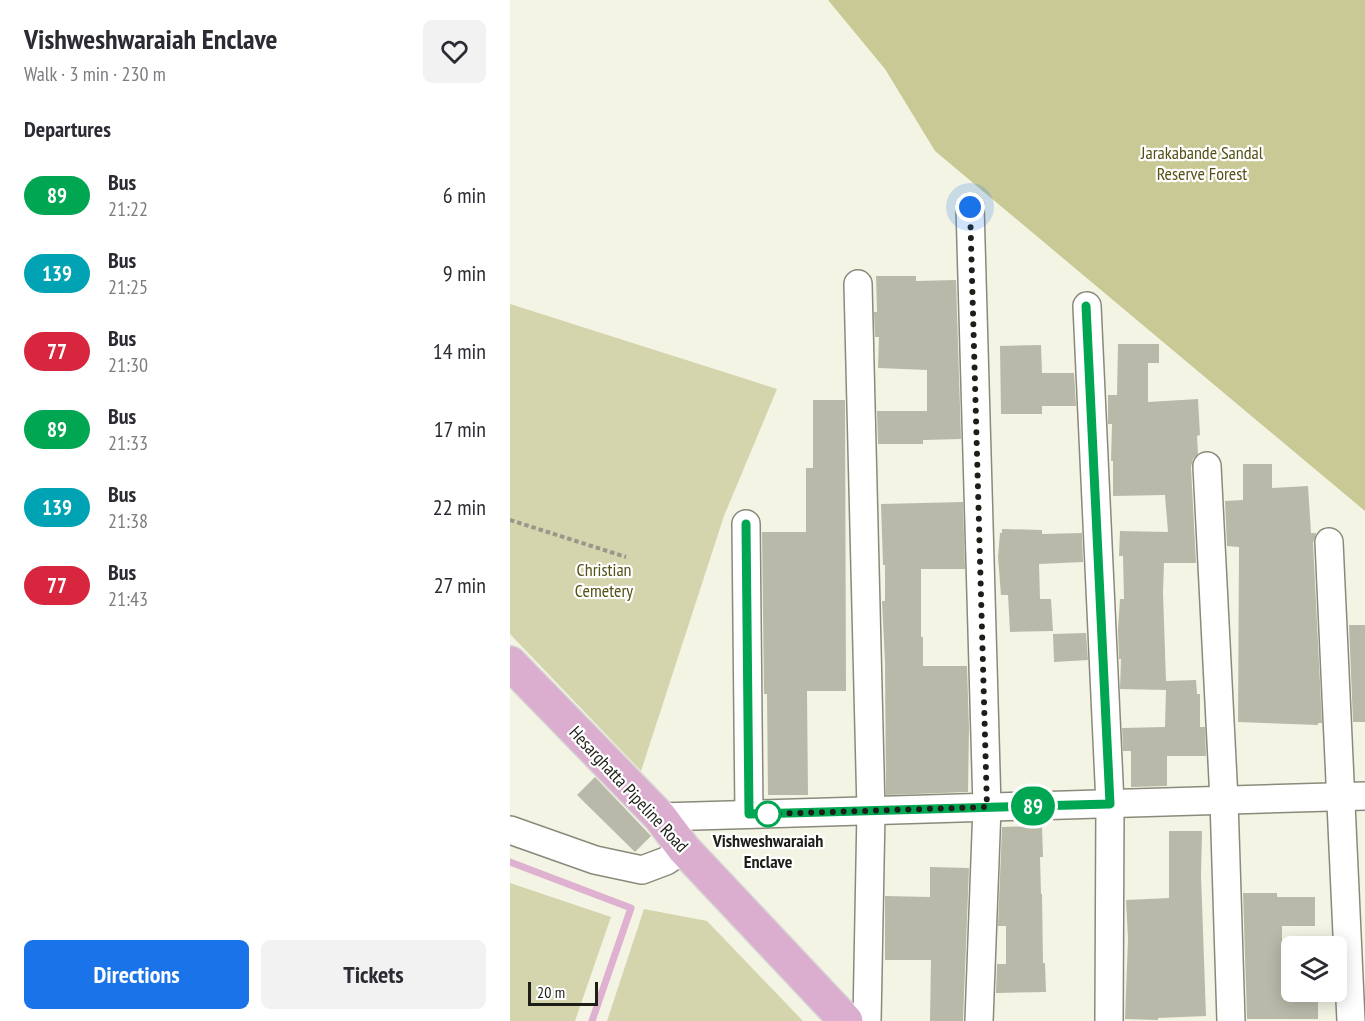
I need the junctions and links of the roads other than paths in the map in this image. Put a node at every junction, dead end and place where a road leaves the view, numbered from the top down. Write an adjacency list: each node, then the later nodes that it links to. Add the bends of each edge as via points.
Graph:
1 (970, 207): 11 (street)
2 (858, 284): 12 (street)
3 (1086, 306): 10 (street)
4 (1207, 466): 9 (street)
5 (746, 524): 13 (street)
6 (1329, 542): 8 (street)
7 (510, 663): 14 (main road, Hesarghatta Pipeline Road)
8 (1353, 796): 9 (street); 22 (street)
9 (1224, 800): 10 (street); 21 (street)
10 (1110, 804): 11 (street); 20 (street)
11 (987, 807): 12 (street); 19 (street)
12 (871, 811): 13 (street); 18 (street)
13 (749, 814): 14 (street)
14 (660, 817): 16 (main road, Hesarghatta Pipeline Road)
15 (510, 830): 16 (street, via 595,860 642,870)
16 (684, 849): 17 (main road, Hesarghatta Pipeline Road)
17 (846, 1021)
18 (867, 1021)
19 (979, 1021)
20 (1109, 1021)
21 (1231, 1021)
22 (1351, 1021)

